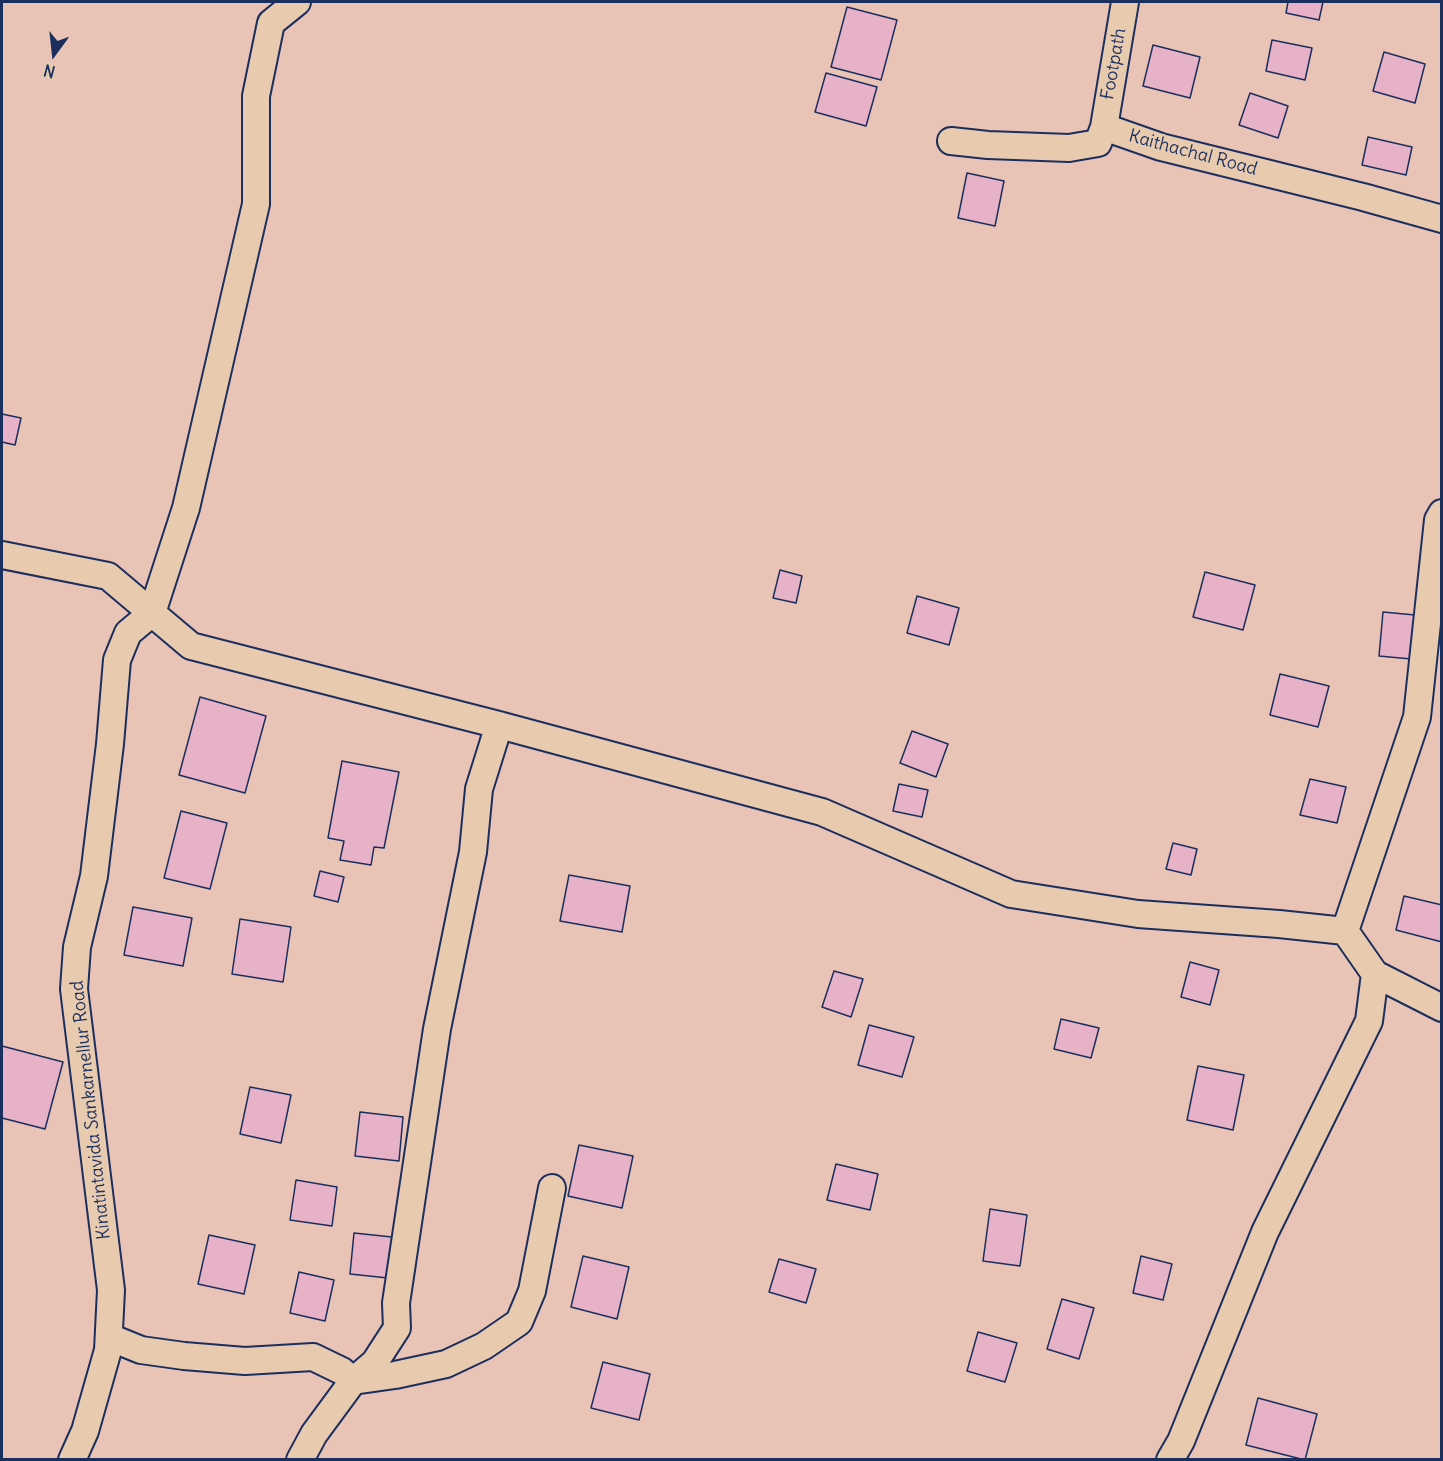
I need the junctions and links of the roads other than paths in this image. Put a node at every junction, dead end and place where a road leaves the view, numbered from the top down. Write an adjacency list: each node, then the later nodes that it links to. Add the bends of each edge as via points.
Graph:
1 (297, 2): 8 (street, via 271,23 256,96 256,204 186,508)
2 (1125, 2): 3 (street, Footpath)
3 (1104, 127): 4 (street, Kaithachal Road, via 1098,143 1069,148); 5 (street, Kaithachal Road, via 1161,147)
4 (951, 141)
5 (1442, 219)
6 (1442, 513): 10 (street, via 1438,520 1417,717)
7 (2, 555): 8 (street, via 108,576)
8 (152, 613): 9 (street, via 191,646); 14 (street, Kinatintavida Sankarnellur Road, via 128,633 117,660 94,876 77,947 74,989 111,1290)
9 (499, 725): 10 (street, via 822,812 1011,894 1138,914); 15 (street, via 478,789 472,852 437,1029 396,1303 397,1328 375,1362)
10 (1345, 931): 11 (street)
11 (1376, 974): 12 (street); 18 (street, via 1369,1021 1265,1232)
12 (1442, 1008)
13 (552, 1188): 15 (street, via 532,1291 519,1322 484,1346 446,1364)
14 (109, 1336): 15 (street, via 141,1350 184,1356 245,1361 313,1357 342,1371); 16 (street, Kinatintavida Sankarnellur Road, via 85,1431)
15 (353, 1382): 17 (street, via 314,1434)
16 (72, 1460)
17 (300, 1460)
18 (1170, 1460)

